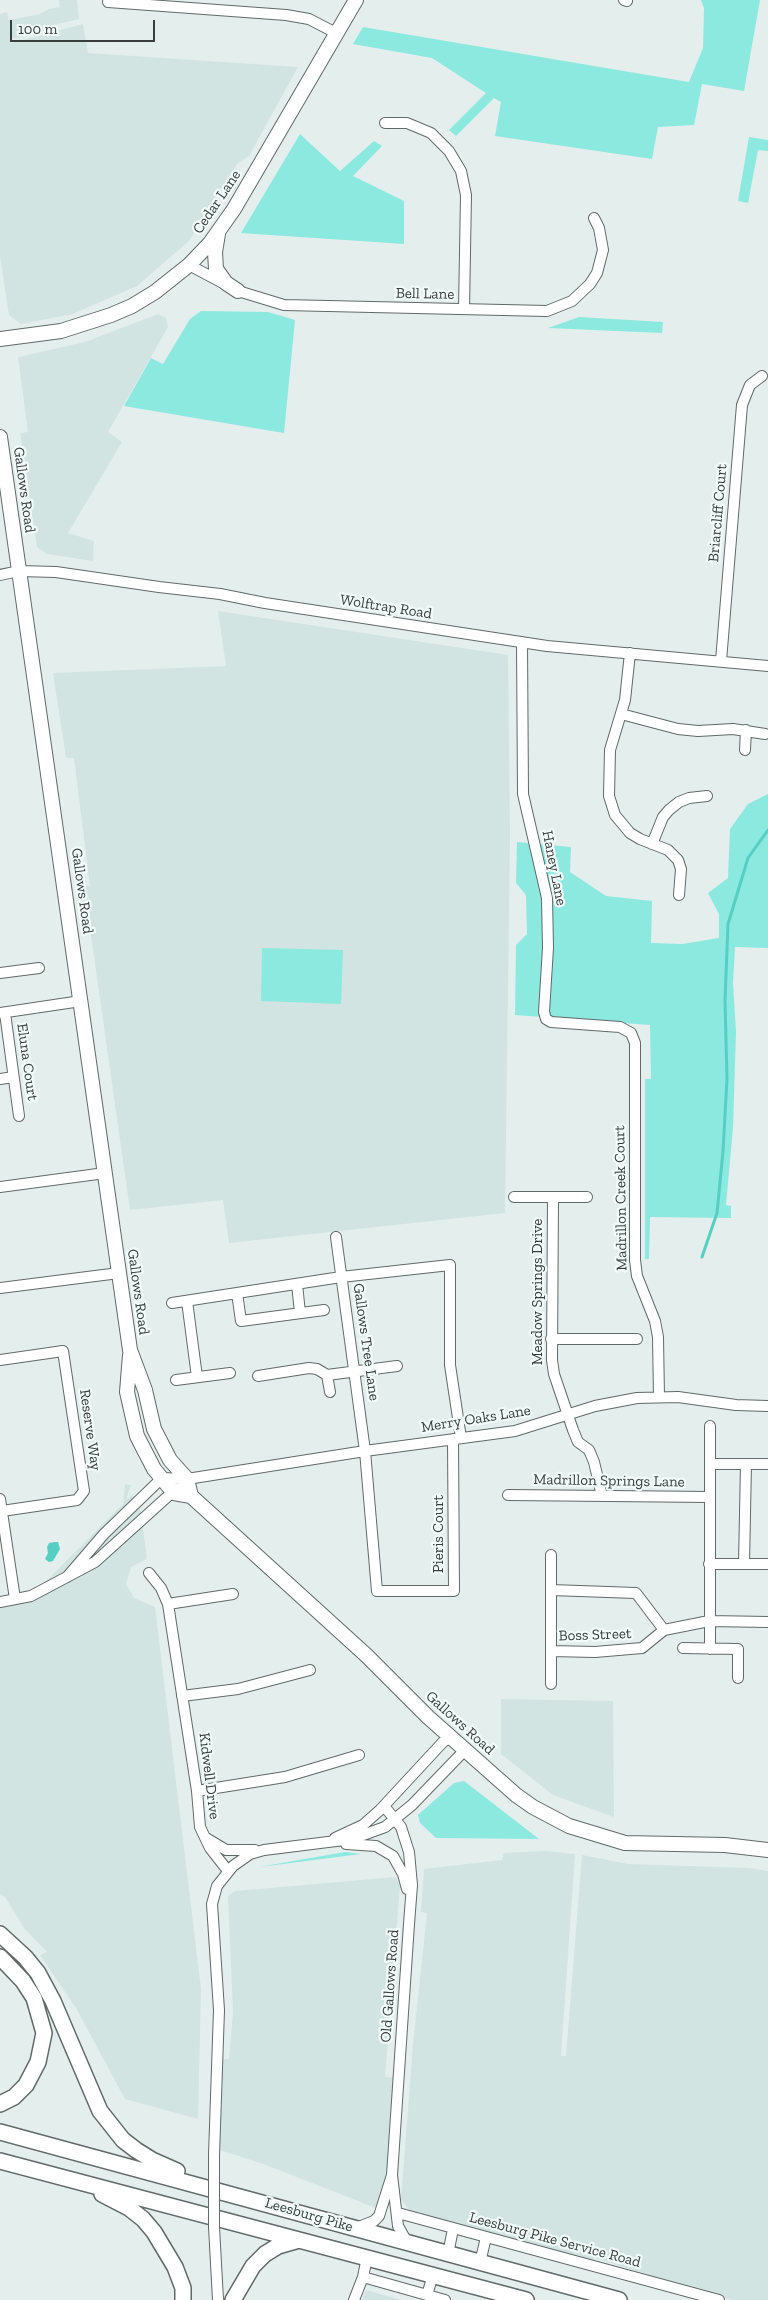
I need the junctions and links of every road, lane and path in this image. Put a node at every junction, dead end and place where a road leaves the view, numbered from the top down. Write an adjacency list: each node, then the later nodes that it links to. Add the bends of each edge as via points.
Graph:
1 (356, 0): 4 (main road, Cedar Lane)
2 (108, 2): 3 (street)
3 (189, 4): 4 (street, via 309,19)
4 (336, 34): 7 (main road, Cedar Lane)
5 (385, 123): 10 (street, via 407,122 431,133 449,151 461,171 466,195)
6 (594, 218): 10 (street, Bell Lane, via 602,239 602,261 590,284 572,301 535,312)
7 (218, 233): 8 (main road, Cedar Lane); 9 (main road, via 216,269 226,283)
8 (189, 265): 9 (street, Bell Lane); 11 (main road, Cedar Lane, via 132,306 61,331)
9 (238, 291): 10 (street, Bell Lane, via 284,305)
10 (464, 309)
11 (0, 340)
12 (762, 376): 18 (street, Briarcliff Court, via 750,386 742,405)
13 (0, 437): 14 (main road, Gallows Road)
14 (19, 571): 15 (street, Wolftrap Road); 16 (street, Wolftrap Road, via 56,572 220,594); 29 (main road, Gallows Road)
15 (0, 575)
16 (522, 642): 17 (street, Wolftrap Road); 31 (street, Haney Lane, via 523,794 547,898 544,1012 551,1022 620,1027 630,1033 635,1043)
17 (630, 653): 18 (street, Wolftrap Road); 20 (street)
18 (720, 661): 19 (street, Wolftrap Road)
19 (768, 666)
20 (621, 714): 21 (street, via 678,729); 25 (street, via 610,750 610,804 630,833)
21 (746, 730): 22 (street); 23 (street)
22 (765, 734)
23 (745, 750)
24 (707, 796): 25 (street, via 689,798 669,810)
25 (652, 844): 26 (street, via 668,850 678,860 681,869)
26 (679, 896)
27 (39, 968): 28 (street)
28 (0, 973)
29 (80, 1001): 30 (street); 35 (main road, Gallows Road)
30 (2, 1013): 32 (street, Eluna Court)
31 (635, 1055): 62 (street, Madrillon Creek Court, via 635,1260 637,1276 658,1337)
32 (13, 1077): 33 (street); 34 (street, Eluna Court)
33 (0, 1079)
34 (19, 1116)
35 (105, 1172): 36 (street); 41 (main road, Gallows Road)
36 (0, 1187)
37 (514, 1197): 38 (street, Meadow Springs Drive)
38 (553, 1197): 39 (street, Meadow Springs Drive); 50 (street, Meadow Springs Drive)
39 (587, 1197)
40 (336, 1237): 42 (street, Gallows Tree Lane)
41 (119, 1273): 44 (street); 52 (main road, Gallows Road)
42 (341, 1277): 43 (street); 55 (street, Gallows Tree Lane); 66 (street, via 450,1265 450,1365)
43 (297, 1284): 45 (street); 49 (street)
44 (0, 1288)
45 (237, 1293): 46 (street); 49 (street, via 241,1321)
46 (187, 1301): 47 (street); 59 (street)
47 (172, 1303)
48 (324, 1310): 49 (street)
49 (300, 1313)
50 (551, 1339): 51 (street); 64 (street, Meadow Springs Drive, via 554,1374)
51 (637, 1339)
52 (130, 1350): 71 (main road, Gallows Road, via 128,1392 132,1417 143,1450); 72 (main road, Gallows Road, via 160,1444)
53 (0, 1360): 79 (street, Reserve Way, via 63,1351 84,1491 77,1500)
54 (396, 1366): 55 (street)
55 (355, 1371): 57 (street); 67 (street, Gallows Tree Lane)
56 (230, 1373): 59 (street)
57 (327, 1375): 58 (street, via 309,1368); 61 (street)
58 (258, 1376)
59 (197, 1377): 60 (street)
60 (176, 1380)
61 (330, 1392)
62 (659, 1397): 63 (street, Merry Oaks Lane); 64 (street, Merry Oaks Lane, via 612,1402)
63 (768, 1406)
64 (568, 1414): 66 (street, Merry Oaks Lane, via 532,1427); 76 (street, Meadow Springs Drive, via 578,1442 589,1450 594,1462)
65 (710, 1426): 68 (street)
66 (457, 1439): 67 (street, Merry Oaks Lane); 67 (street, Pieris Court, via 454,1590 377,1591)
67 (365, 1451): 72 (street, Merry Oaks Lane)
68 (710, 1464): 69 (street); 77 (street)
69 (746, 1464): 70 (street); 82 (street)
70 (768, 1464)
71 (162, 1478): 72 (street, Merry Oaks Lane); 73 (main road, Gallows Road); 85 (street, via 104,1534)
72 (187, 1479): 73 (street); 75 (main road, Gallows Road)
73 (174, 1493): 75 (main road); 85 (street, via 95,1562)
74 (508, 1495): 76 (street, Madrillon Springs Lane)
75 (191, 1496): 101 (main road, Gallows Road, via 366,1654)
76 (602, 1496): 77 (street, Madrillon Springs Lane)
77 (710, 1497): 81 (street)
78 (0, 1499): 79 (street)
79 (2, 1511): 88 (street)
80 (551, 1555): 86 (street, Boss Street)
81 (709, 1564): 82 (street); 91 (street)
82 (744, 1564): 83 (street)
83 (768, 1564)
84 (149, 1573): 90 (street, Kidwell Drive)
85 (67, 1577): 88 (street, via 31,1596)
86 (551, 1590): 93 (street, via 636,1593); 96 (street, Boss Street)
87 (233, 1594): 90 (street)
88 (15, 1599): 89 (street)
89 (0, 1602)
90 (168, 1604): 100 (street, Kidwell Drive)
91 (709, 1621): 92 (street, Boss Street); 93 (street, Boss Street); 95 (street)
92 (768, 1622)
93 (664, 1630): 96 (street, Boss Street, via 642,1648)
94 (682, 1648): 95 (street)
95 (710, 1648): 98 (street, via 738,1649)
96 (551, 1651): 99 (street, Boss Street)
97 (310, 1670): 100 (street, via 238,1689)
98 (738, 1678)
99 (551, 1684)
100 (182, 1696): 104 (street, Kidwell Drive)
101 (451, 1738): 102 (main road, Gallows Road); 105 (street, via 443,1742)
102 (465, 1750): 106 (street); 110 (main road, Gallows Road, via 533,1807 589,1833 625,1842 725,1845)
103 (359, 1755): 104 (street, via 285,1777)
104 (197, 1791): 107 (street, Kidwell Drive)
105 (384, 1806): 106 (street, Old Gallows Road); 108 (street, via 363,1825)
106 (396, 1820): 108 (street, via 361,1837); 112 (street, Old Gallows Road, via 409,1852)
107 (202, 1836): 109 (street, via 226,1850); 111 (street, Kidwell Drive)
108 (325, 1843): 109 (street); 112 (street, via 364,1845 385,1850 399,1865)
109 (264, 1850): 111 (street, via 250,1854)
110 (768, 1850)
111 (228, 1871): 135 (street, bridge, via 217,1886 212,1904 219,2010 214,2155)
112 (411, 1902): 119 (street, Old Gallows Road)
113 (0, 1934): 120 (highway, via 38,1973 100,2111 123,2140 152,2160)
114 (0, 1957): 115 (highway, via 24,1981 34,1998 44,2033 38,2062 26,2085 14,2097)
115 (0, 2104)
116 (0, 2132): 120 (highway, Leesburg Pike)
117 (0, 2161): 118 (highway, Leesburg Pike)
118 (52, 2174): 125 (highway, Leesburg Pike); 134 (highway, via 110,2196 143,2219 175,2267 183,2288)
119 (392, 2175): 121 (street, Old Gallows Road); 122 (street, Old Gallows Road, via 379,2216)
120 (246, 2197): 122 (highway, Leesburg Pike)
121 (398, 2213): 123 (street, Leesburg Pike Service Road); 126 (street, Old Gallows Road, via 399,2229)
122 (355, 2228): 126 (highway, Leesburg Pike)
123 (453, 2229): 124 (street, Leesburg Pike Service Road); 127 (street)
124 (486, 2237): 129 (street); 133 (street, Leesburg Pike Service Road)
125 (301, 2240): 128 (highway, Leesburg Pike); 136 (highway, via 278,2246 265,2254 253,2266)
126 (408, 2244): 127 (highway, Leesburg Pike)
127 (448, 2254): 129 (highway, Leesburg Pike)
128 (367, 2257): 130 (highway, Leesburg Pike); 131 (street)
129 (480, 2263): 140 (highway, Leesburg Pike)
130 (433, 2275): 132 (street); 139 (highway, Leesburg Pike)
131 (363, 2277): 132 (street); 137 (street)
132 (427, 2295): 138 (street)
133 (707, 2298): 141 (street, Leesburg Pike Service Road)
134 (183, 2300)
135 (218, 2300)
136 (233, 2300)
137 (354, 2300)
138 (444, 2300)
139 (526, 2300)
140 (619, 2300)
141 (719, 2300)

